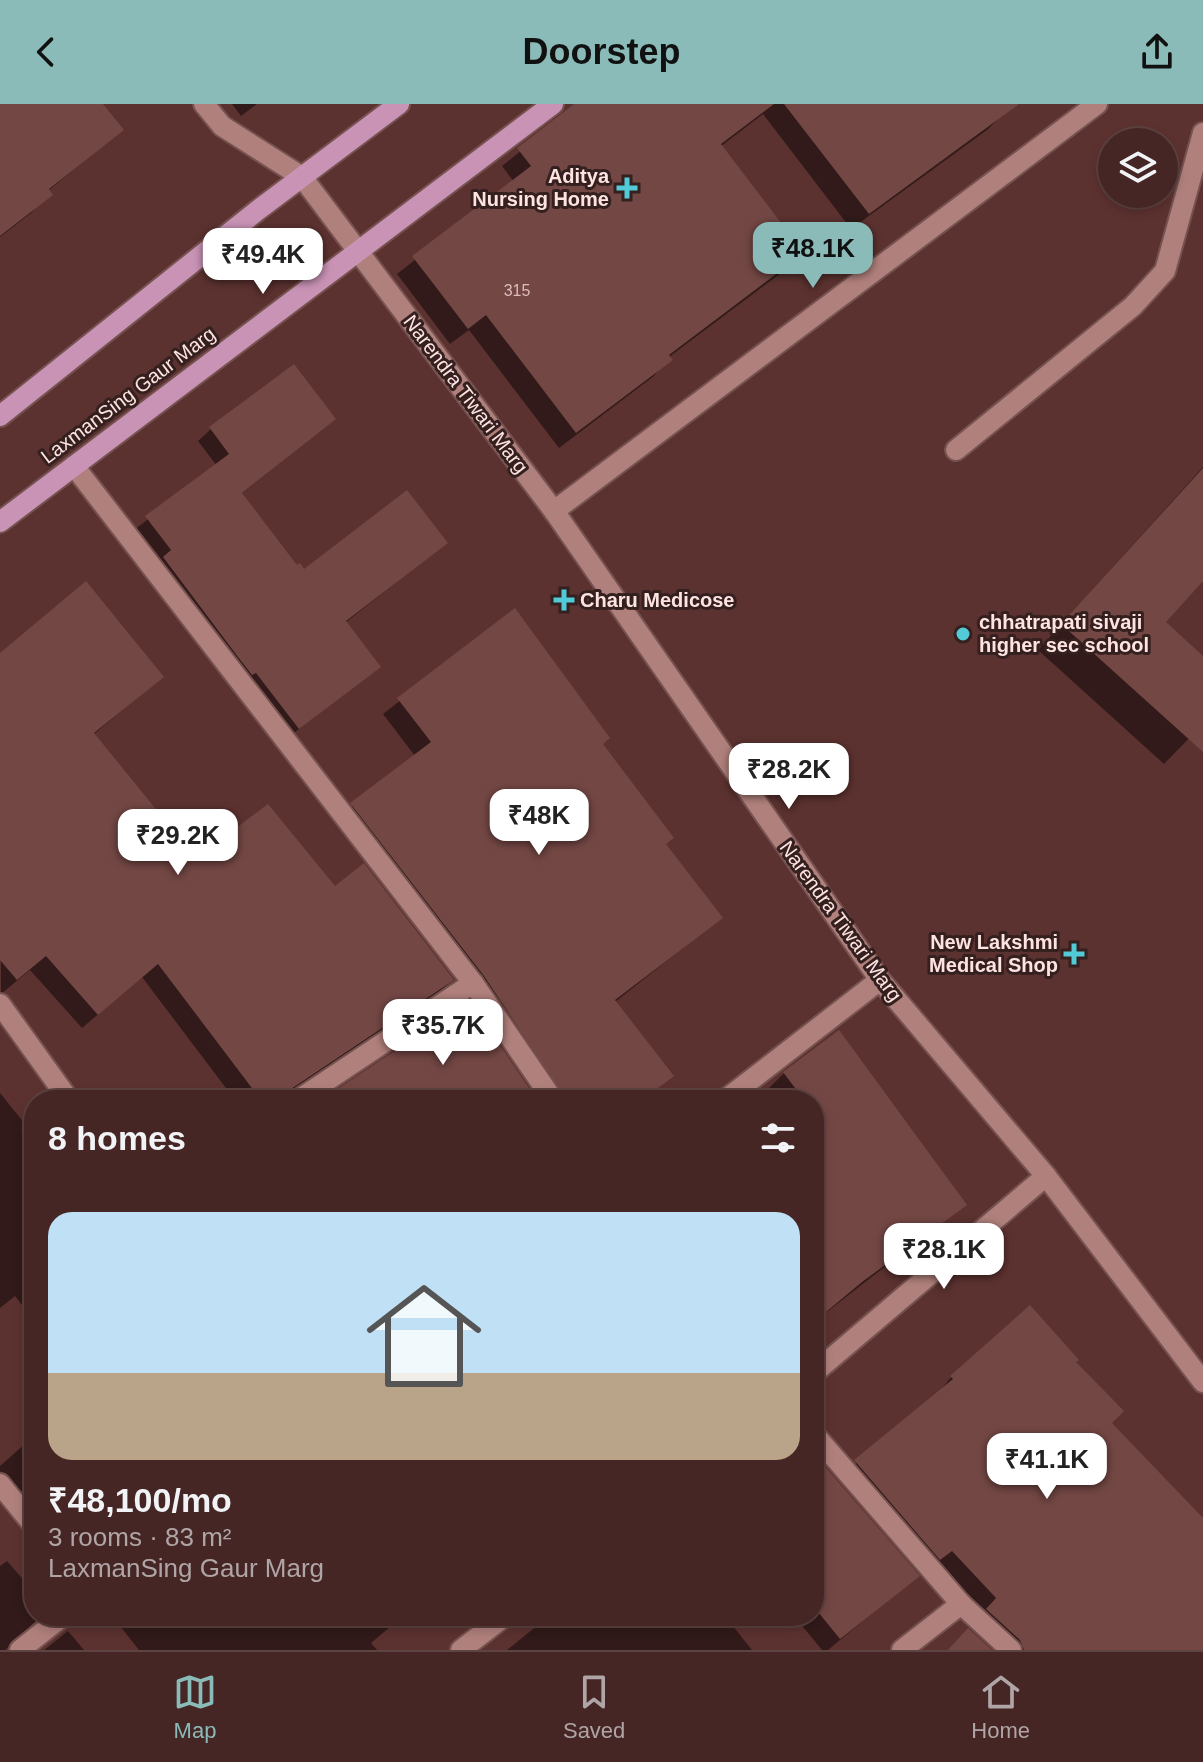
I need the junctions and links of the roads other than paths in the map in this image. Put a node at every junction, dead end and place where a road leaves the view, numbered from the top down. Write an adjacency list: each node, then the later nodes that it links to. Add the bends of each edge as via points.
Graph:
1 (204, 104): 6 (street, via 222,126)
2 (399, 104): 6 (main road)
3 (553, 104): 7 (main road, LaxmanSing Gaur Marg)
4 (1097, 104): 11 (street)
5 (1203, 133): 9 (street, via 1165,271 1133,306)
6 (302, 177): 7 (street, Narendra Tiwari Marg); 8 (main road)
7 (358, 252): 10 (main road, LaxmanSing Gaur Marg); 11 (street, Narendra Tiwari Marg)
8 (0, 416)
9 (956, 450)
10 (74, 466): 12 (main road, LaxmanSing Gaur Marg); 14 (street)
11 (554, 511): 13 (street, Narendra Tiwari Marg)
12 (0, 522)
13 (880, 980): 19 (street); 20 (street, Narendra Tiwari Marg)
14 (473, 983): 17 (street); 18 (street)
15 (0, 1004): 16 (street)
16 (62, 1090)
17 (313, 1090)
18 (546, 1090)
19 (738, 1090)
20 (1046, 1176): 21 (street); 22 (street, Narendra Tiwari Marg)
21 (824, 1365)
22 (1203, 1382)
23 (824, 1446): 26 (street)
24 (0, 1484): 25 (street)
25 (24, 1514)
26 (961, 1604): 31 (street); 32 (street)
27 (50, 1626): 29 (street)
28 (492, 1626): 30 (street)
29 (20, 1650)
30 (461, 1650)
31 (902, 1650)
32 (1011, 1650)

